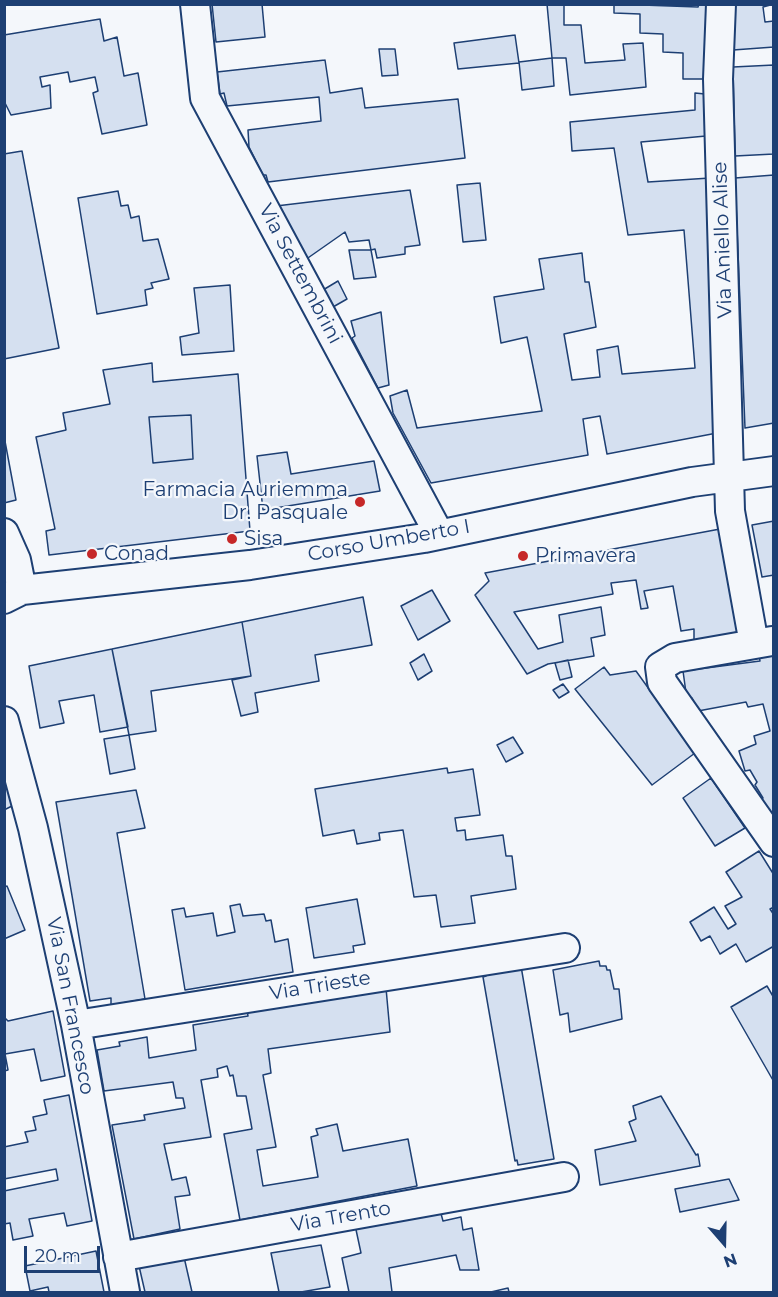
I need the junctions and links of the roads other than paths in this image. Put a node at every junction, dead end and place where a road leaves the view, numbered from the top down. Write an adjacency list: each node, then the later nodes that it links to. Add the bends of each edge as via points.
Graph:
1 (195, 4): 6 (street, Via Settembrini, via 206,98)
2 (721, 4): 4 (street, Via Aniello Alise, via 718,79)
3 (774, 471): 4 (street, Corso Umberto I)
4 (730, 476): 6 (street, Corso Umberto I); 8 (street, Via Aniello Alise, via 730,511)
5 (4, 533): 7 (street, via 16,560)
6 (440, 534): 7 (street, Corso Umberto I, via 250,564)
7 (13, 594)
8 (764, 642): 10 (street, via 675,658 660,667 662,682)
9 (4, 722): 12 (street, Via San Francesco, via 33,828)
10 (774, 842)
11 (565, 948): 12 (street, Via Trieste)
12 (76, 1025): 14 (street, Via San Francesco)
13 (564, 1177): 14 (street, Via Trento)
14 (118, 1257): 15 (street, Via San Francesco)
15 (125, 1293)

